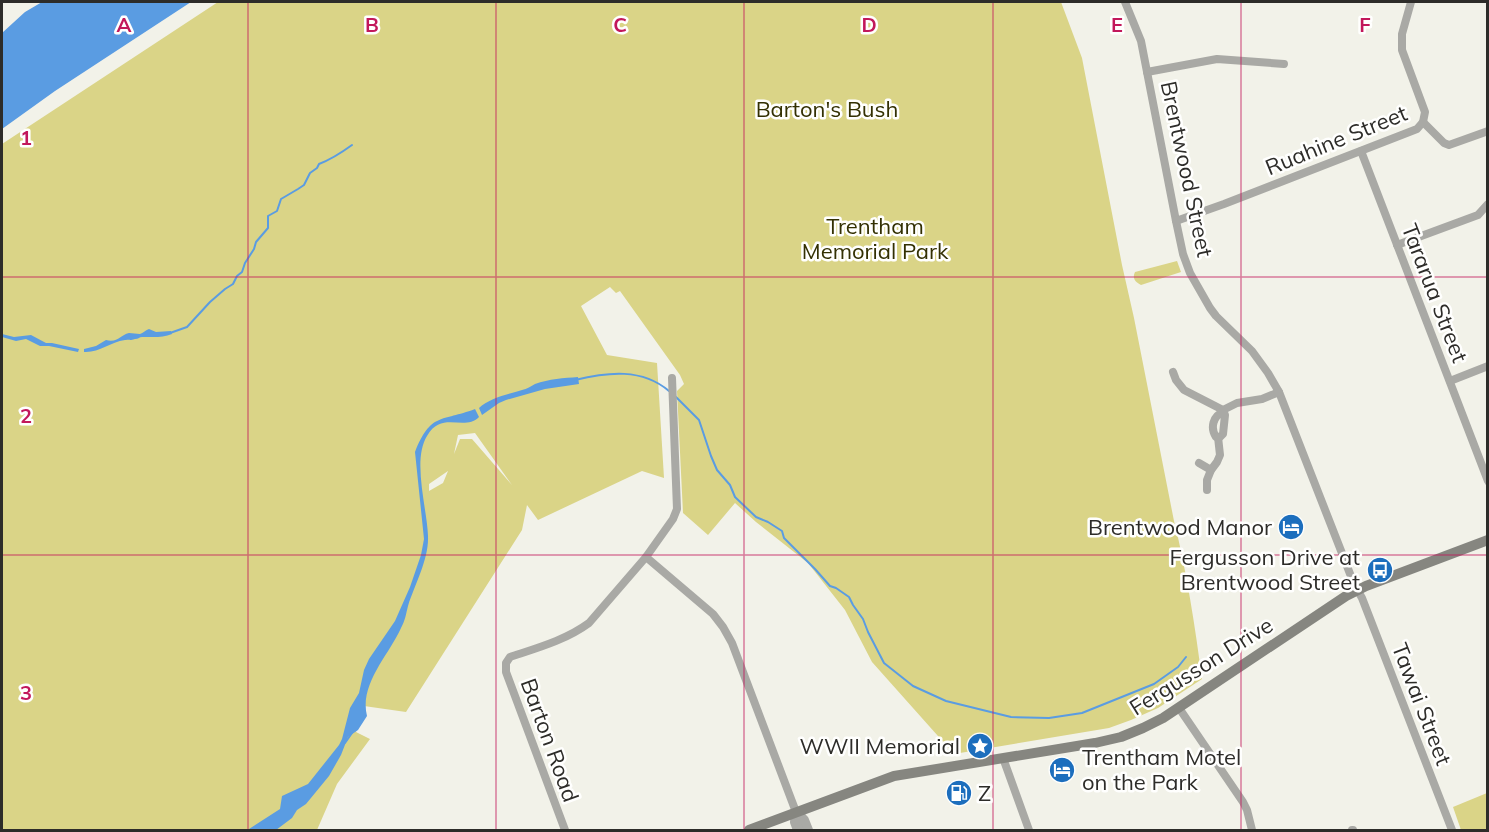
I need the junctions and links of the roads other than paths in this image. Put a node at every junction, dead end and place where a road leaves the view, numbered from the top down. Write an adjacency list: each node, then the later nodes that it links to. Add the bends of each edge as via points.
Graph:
1 (1125, 2): 4 (street, Brentwood Street, via 1141,41)
2 (1411, 2): 5 (street, Ruahine Street, via 1402,50 1424,107)
3 (1284, 64): 4 (street, via 1217,59)
4 (1147, 72): 9 (street, Brentwood Street)
5 (1424, 122): 6 (street, via 1449,145); 7 (street, Ruahine Street, via 1417,129)
6 (1488, 131)
7 (1361, 151): 9 (street, Ruahine Street); 10 (street, Tararua Street)
8 (1488, 204): 10 (street, via 1478,215)
9 (1176, 220): 15 (street, Brentwood Street, via 1190,273 1205,300 1257,356)
10 (1397, 245): 14 (street, Tararua Street)
11 (1488, 366): 14 (street)
12 (1173, 372): 16 (street, via 1184,390)
13 (672, 378): 22 (street, via 677,509)
14 (1450, 381): 19 (street, Tararua Street)
15 (1279, 392): 16 (street, via 1237,403); 23 (street, Brentwood Street)
16 (1223, 411): 18 (street, via 1223,434 1218,437 1220,455)
17 (1198, 463): 18 (street)
18 (1211, 470): 20 (street)
19 (1488, 481)
20 (1207, 490)
21 (1488, 540): 23 (main road, Fergusson Drive)
22 (646, 557): 26 (street, via 723,627); 27 (street, Barton Road, via 589,623 567,636 510,657 506,663)
23 (1359, 590): 24 (main road, Fergusson Drive); 33 (street, Tawai Street)
24 (1179, 708): 25 (main road, Fergusson Drive, via 1120,736); 32 (street, via 1243,802)
25 (1003, 758): 26 (main road, Fergusson Drive, via 894,776); 31 (street)
26 (796, 812): 28 (main road, Fergusson Drive); 29 (street); 30 (street)
27 (564, 831)
28 (748, 831)
29 (798, 831)
30 (808, 831)
31 (1029, 831)
32 (1252, 831)
33 (1452, 831)

